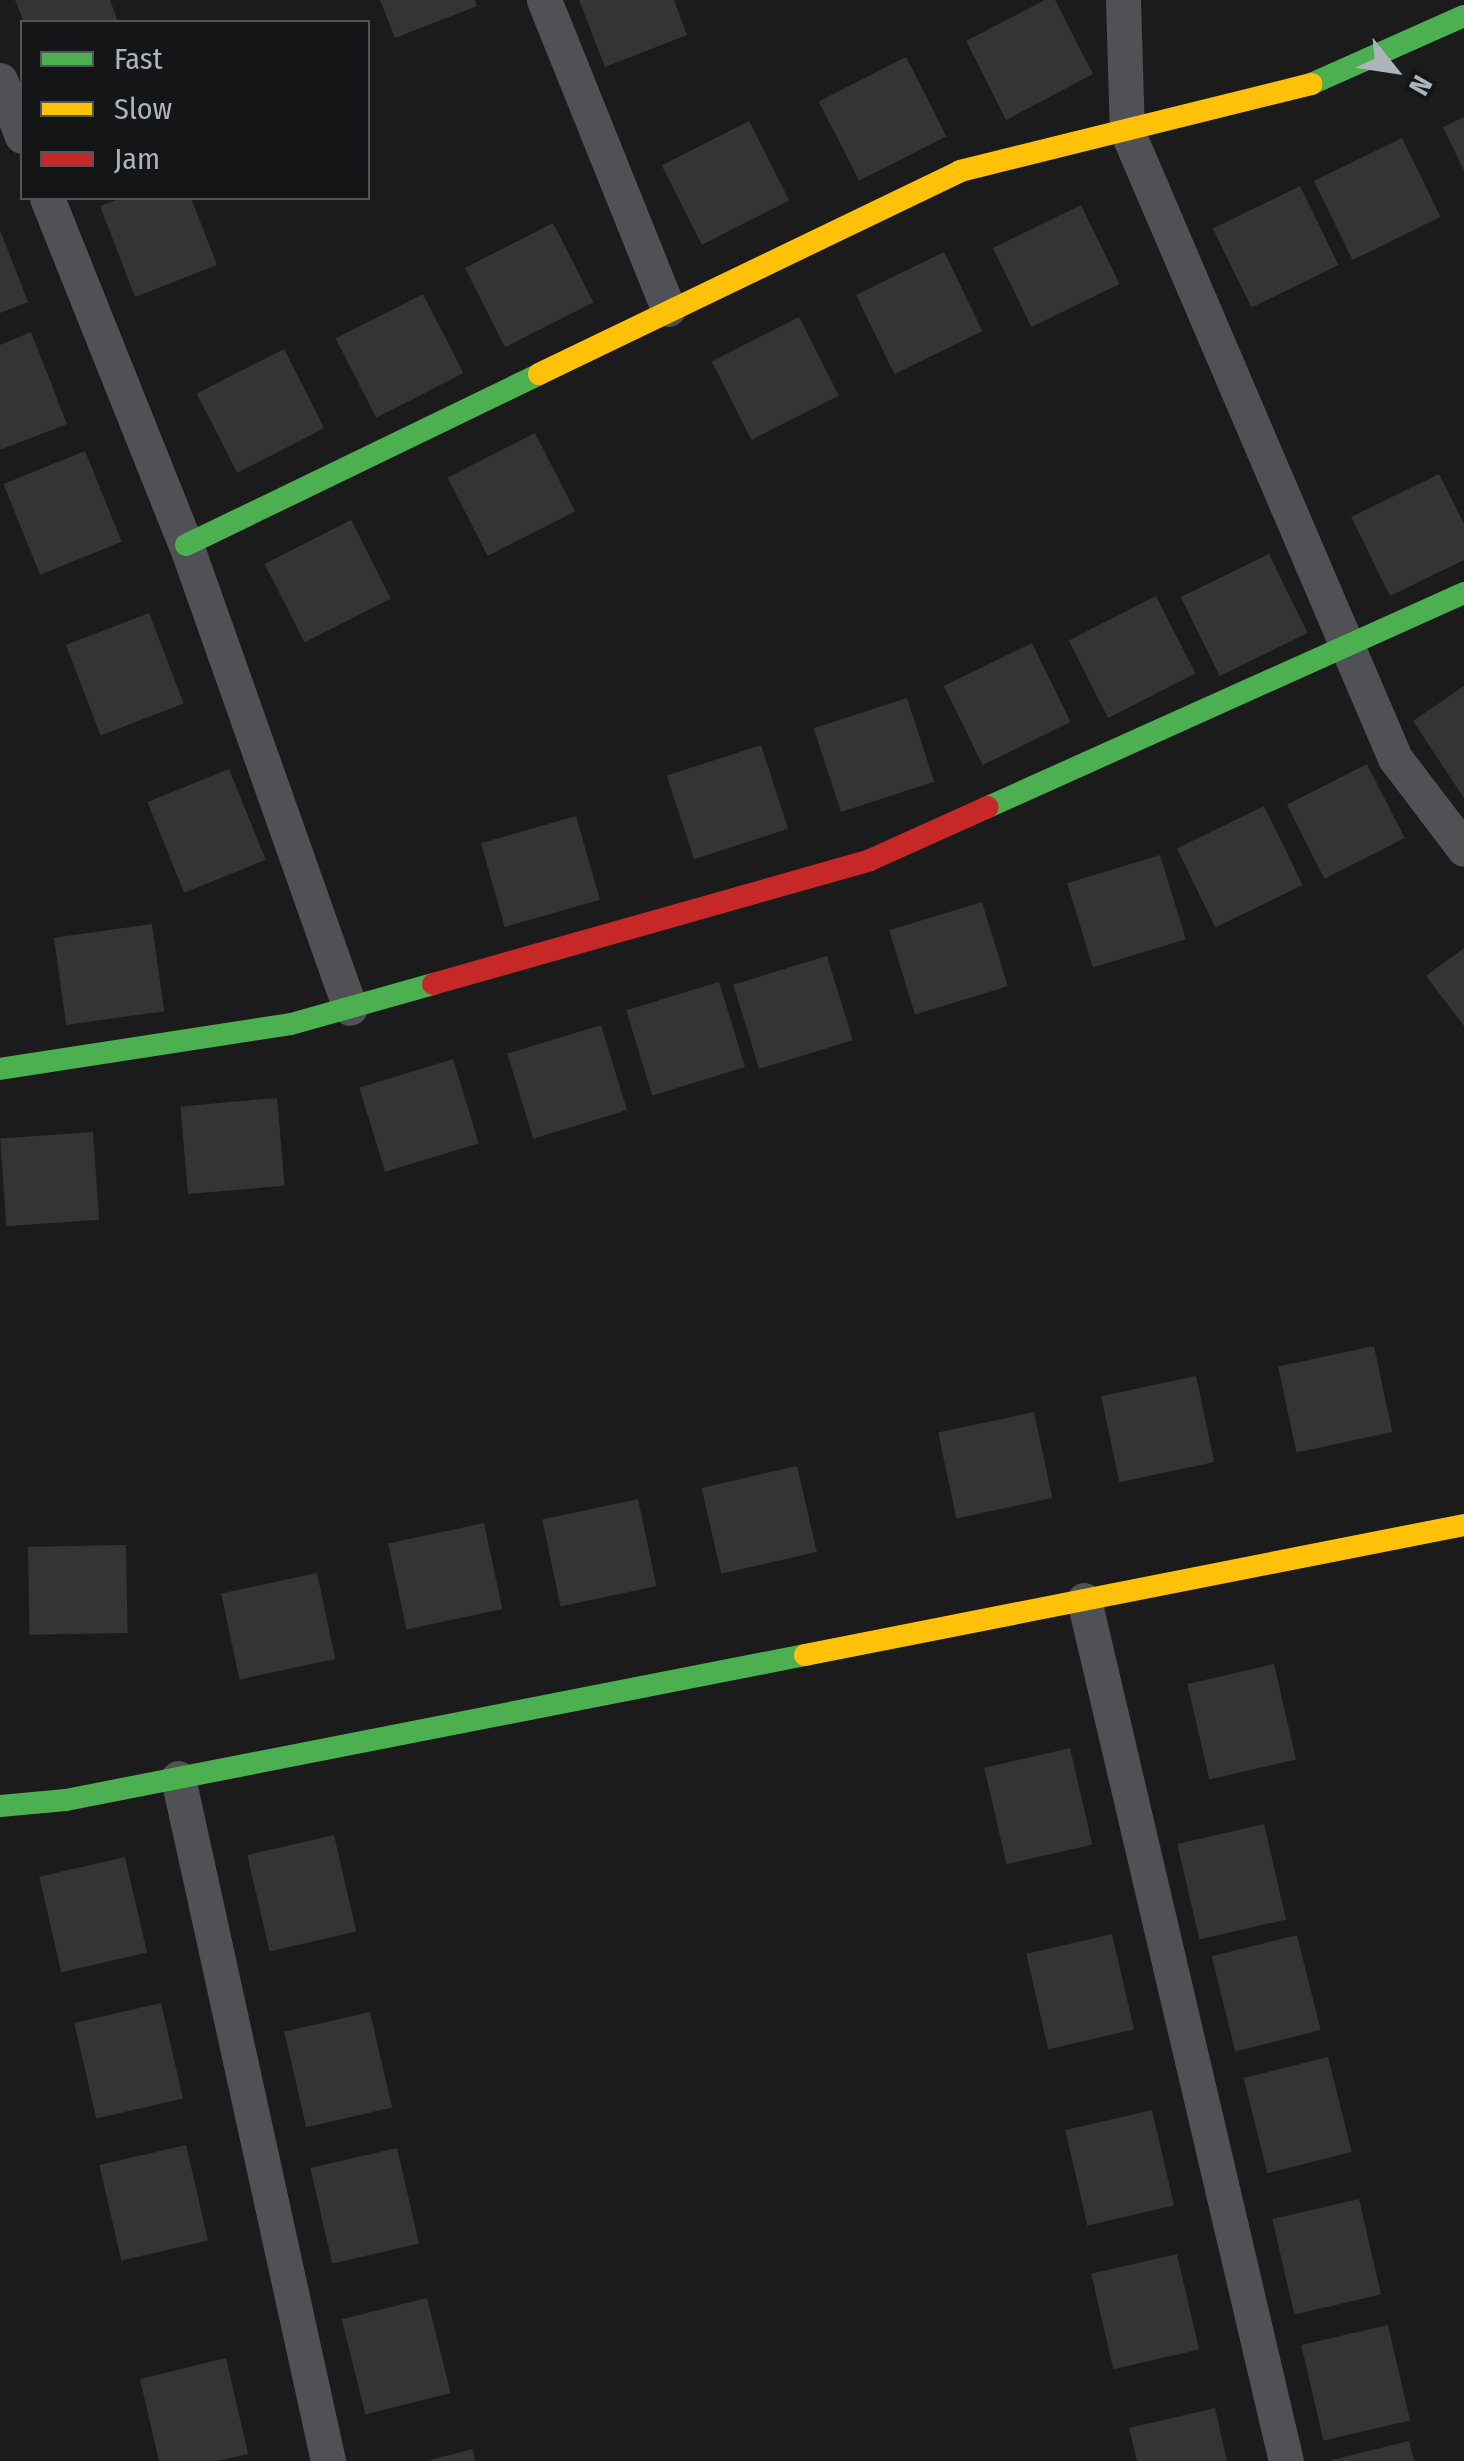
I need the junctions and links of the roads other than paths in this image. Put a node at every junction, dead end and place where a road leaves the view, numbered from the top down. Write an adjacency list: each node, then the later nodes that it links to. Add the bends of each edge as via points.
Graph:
1 (544, 0): 8 (street)
2 (1123, 0): 6 (street)
3 (1464, 16): 6 (street, via 1308,86)
4 (0, 80): 5 (street)
5 (20, 131)
6 (1126, 132): 8 (street, via 960,171); 11 (street)
7 (48, 200): 9 (street)
8 (668, 309): 9 (street)
9 (186, 545): 13 (street)
10 (1464, 593): 11 (street)
11 (1349, 644): 12 (street, via 1396,758); 13 (street, via 870,860)
12 (1464, 848)
13 (350, 1008): 14 (street, via 292,1024)
14 (0, 1069)
15 (1464, 1524): 16 (street)
16 (1084, 1600): 17 (street); 20 (street)
17 (178, 1778): 18 (street); 19 (street)
18 (0, 1806)
19 (328, 2461)
20 (1286, 2461)

